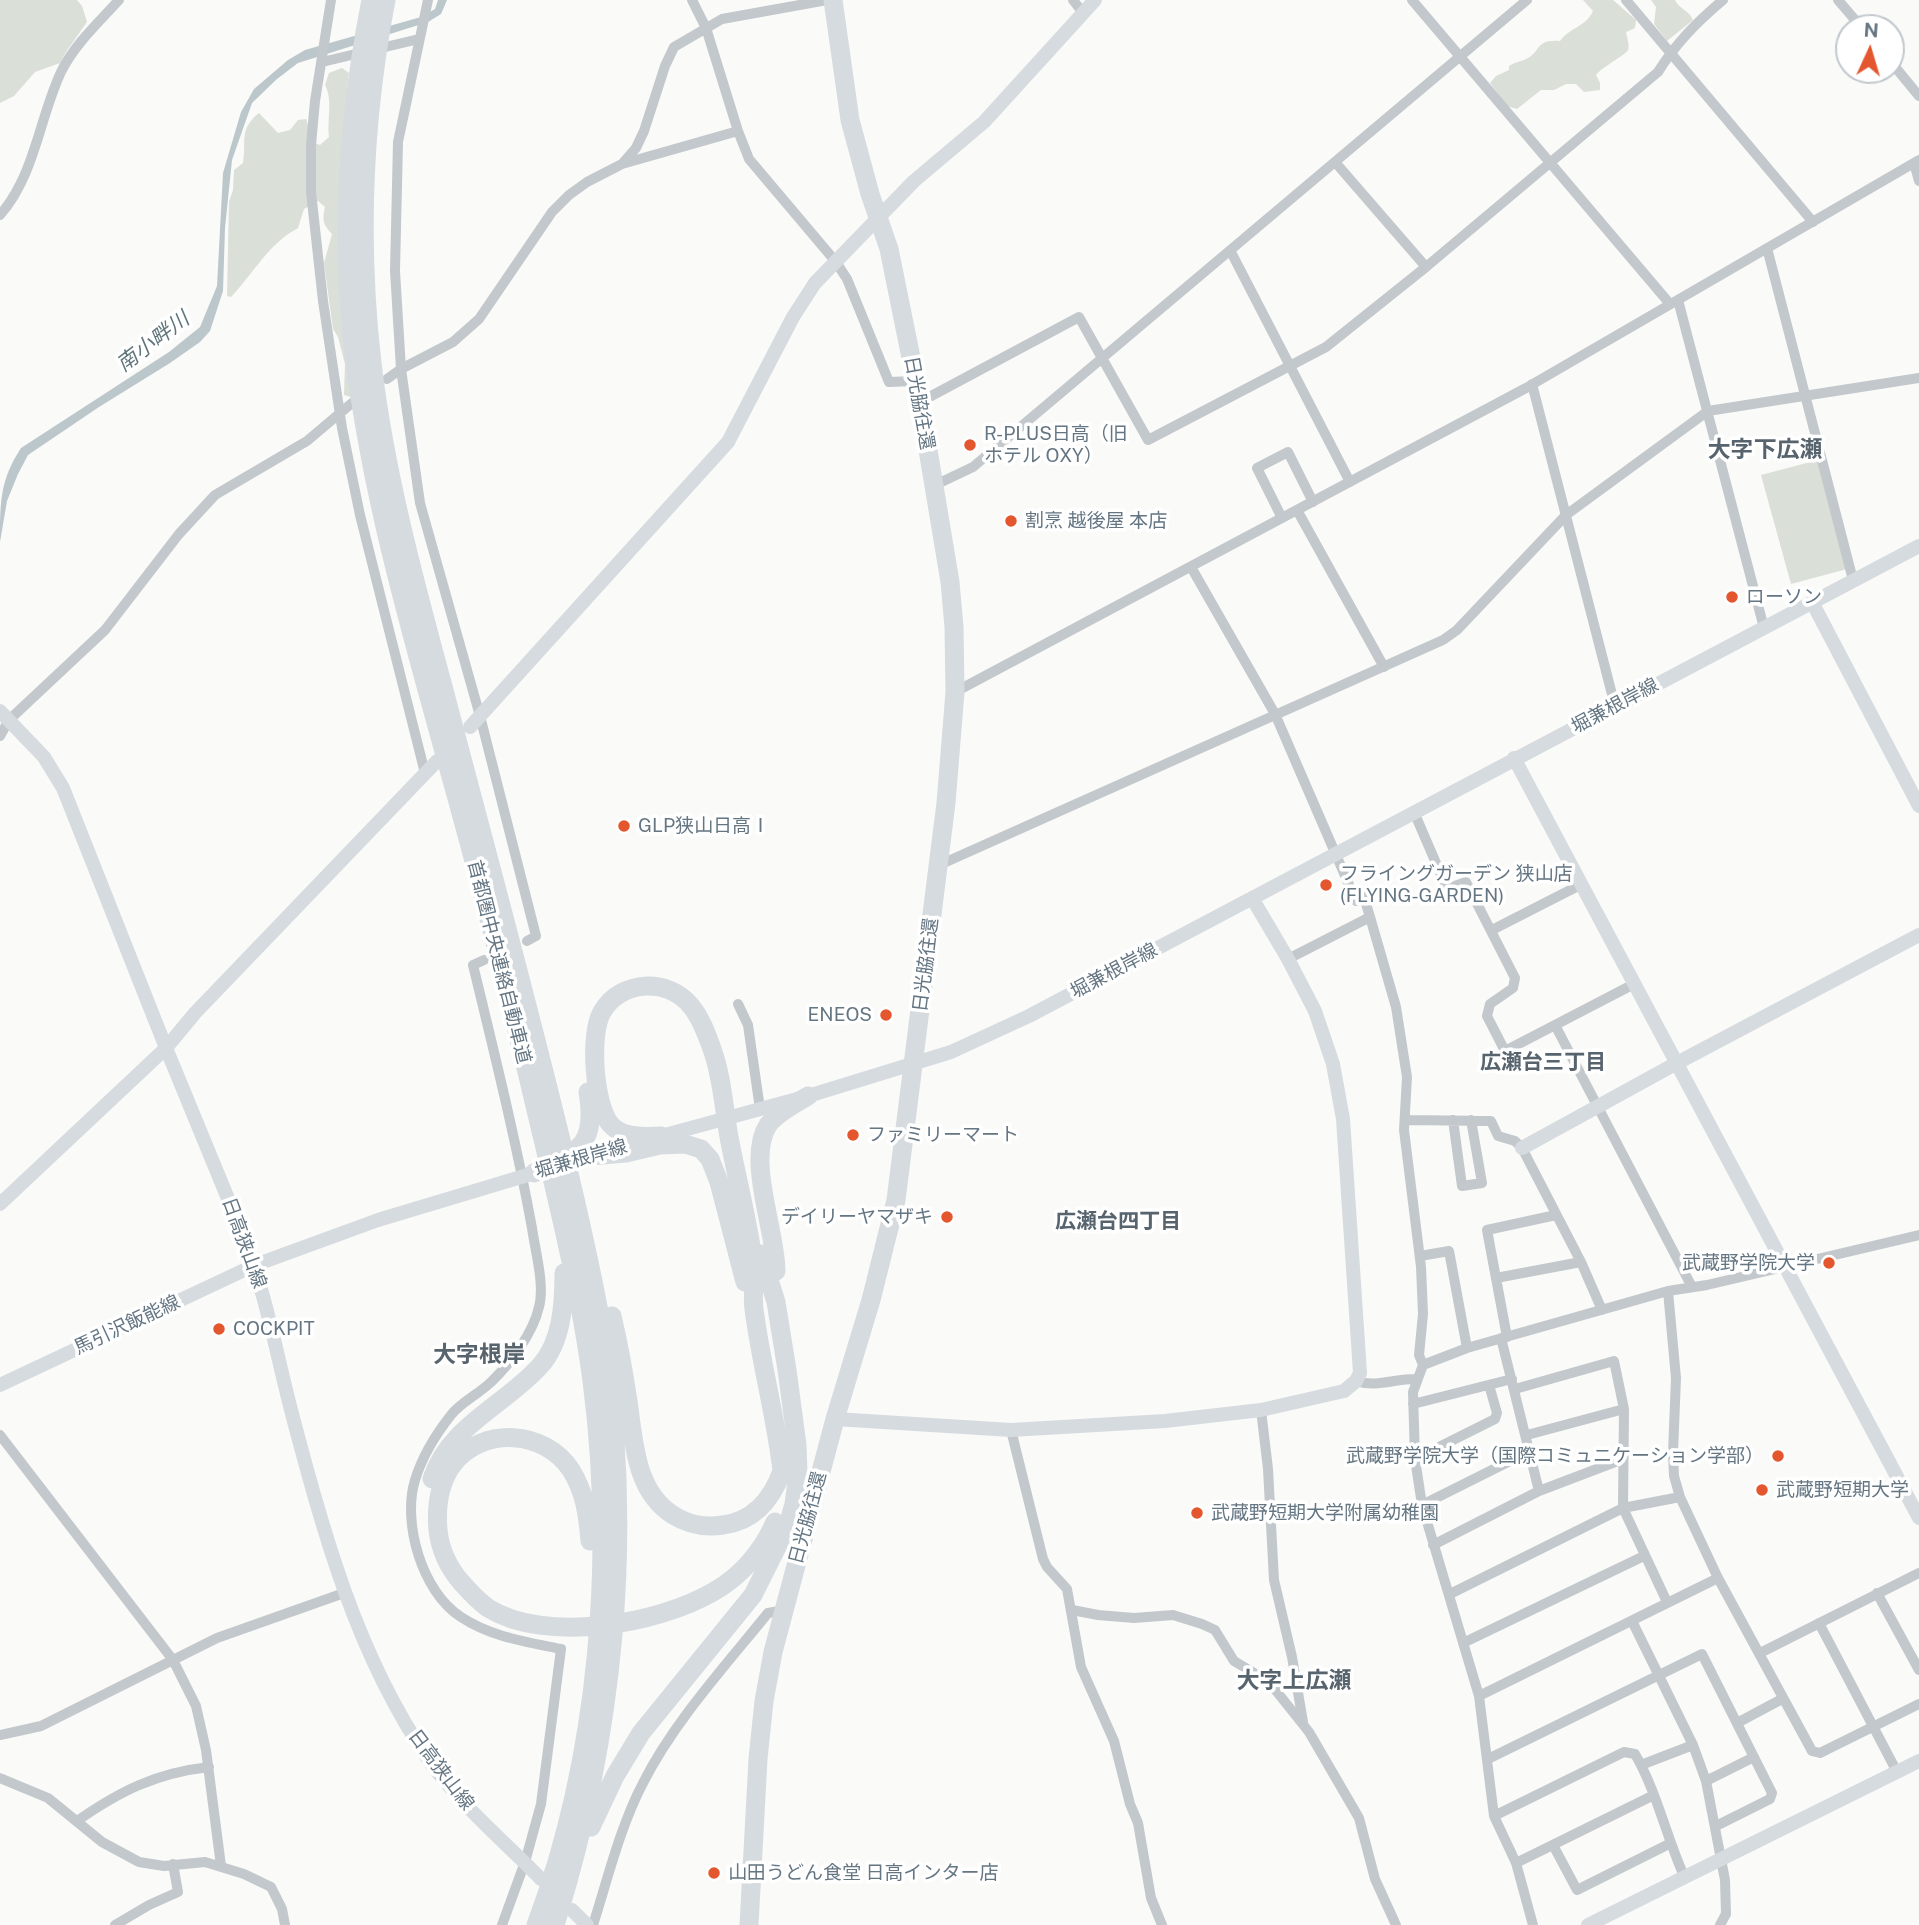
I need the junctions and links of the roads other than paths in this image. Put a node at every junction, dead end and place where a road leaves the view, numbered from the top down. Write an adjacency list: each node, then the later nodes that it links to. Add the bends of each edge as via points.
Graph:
1 (119, 0): 33 (street, via 63,68 27,171 13,201)
2 (331, 0): 24 (street)
3 (371, 0): 16 (highway, 首都圏中央連絡自動車道)
4 (428, 0): 21 (street)
5 (692, 0): 20 (street)
6 (763, 0): 17 (street)
7 (827, 0): 17 (street)
8 (833, 0): 34 (highway, 日光脇往還, via 850,120)
9 (1073, 0): 18 (street)
10 (1095, 0): 18 (street)
11 (1412, 0): 23 (street)
12 (1527, 0): 23 (street)
13 (1626, 0): 22 (street)
14 (1723, 0): 22 (street)
15 (1838, 0): 19 (street)
16 (379, 12): 104 (highway, 首都圏中央連絡自動車道, via 369,59 365,253 379,410 404,533)
17 (766, 12): 20 (street, via 722,19)
18 (1083, 13): 34 (street, via 984,122 914,181)
19 (1850, 14)
20 (706, 28): 27 (street); 31 (street, via 674,47 644,131)
21 (419, 39): 24 (street); 43 (street, via 398,142 395,271)
22 (1670, 52): 30 (street, via 1658,72); 35 (street)
23 (1460, 57): 28 (street); 30 (street)
24 (323, 62): 52 (street, via 315,101 311,192)
25 (1905, 79): 26 (street)
26 (1919, 96)
27 (738, 131): 31 (street); 38 (street, via 749,159)
28 (1335, 162): 37 (street); 39 (street)
29 (1917, 162): 32 (street); 35 (street)
30 (1550, 163): 39 (street); 40 (street)
31 (622, 164): 43 (street, via 587,182 552,212 479,318 453,342)
32 (1919, 181)
33 (0, 215)
34 (878, 219): 38 (street); 46 (highway, 日光脇往還, via 889,249)
35 (1813, 222): 36 (street)
36 (1767, 248): 40 (street); 48 (street)
37 (1231, 251): 41 (street); 42 (street)
38 (836, 262): 46 (street, via 889,382); 69 (street, via 793,317 728,442)
39 (1426, 267): 42 (street, via 1326,347)
40 (1674, 302): 47 (street); 51 (street)
41 (1103, 359): 42 (street, via 1148,440); 49 (street, via 1079,317); 54 (street, via 973,467)
42 (1290, 366): 53 (street)
43 (401, 369): 45 (street); 69 (street, via 420,503)
44 (1919, 377): 48 (street)
45 (387, 379)
46 (916, 381): 49 (highway, 日光脇往還)
47 (1532, 384): 53 (street); 57 (street)
48 (1803, 395): 51 (street); 61 (street)
49 (920, 402): 54 (highway, 日光脇往還)
50 (352, 403): 52 (street)
51 (1708, 411): 57 (street); 63 (street)
52 (340, 412): 68 (street, via 307,441 215,495 105,631); 73 (street, via 360,515)
53 (1350, 482): 55 (street)
54 (933, 486): 65 (highway, 日光脇往還, via 953,608)
55 (1313, 502): 56 (street); 58 (street, via 1288,452 1256,468)
56 (1297, 510): 58 (street); 64 (street)
57 (1566, 514): 64 (street, via 1457,630); 66 (street)
58 (1282, 518): 60 (street)
59 (1919, 546): 61 (street, 堀兼根岸線)
60 (1191, 567): 65 (street); 67 (street)
61 (1853, 580): 62 (street, 堀兼根岸線)
62 (1812, 602): 63 (street, 堀兼根岸線); 74 (street)
63 (1764, 628): 66 (street, 堀兼根岸線)
64 (1384, 667): 67 (street)
65 (955, 692): 77 (highway, 日光脇往還)
66 (1615, 706): 71 (street, 堀兼根岸線)
67 (1275, 714): 76 (street); 77 (street)
68 (4, 716): 70 (street); 89 (street, 日高狭山線, via 44,757 62,788)
69 (475, 722): 83 (street, via 536,936)
70 (0, 736)
71 (1514, 758): 75 (street, 堀兼根岸線); 78 (street)
72 (437, 761): 73 (street)
73 (425, 773): 89 (street)
74 (1919, 806)
75 (1413, 812): 76 (street, 堀兼根岸線); 81 (street, via 1445,884 1452,887 1466,882)
76 (1336, 853): 79 (street, 堀兼根岸線); 80 (street, via 1356,901 1364,897)
77 (937, 866): 91 (highway, 日光脇往還)
78 (1582, 884): 81 (street); 86 (street)
79 (1252, 898): 84 (street); 91 (street, 堀兼根岸線, via 1029,1016)
80 (1370, 917): 84 (street); 96 (street, via 1403,1043)
81 (1492, 930): 88 (street, via 1516,978 1513,988 1490,1004 1487,1016 1505,1051)
82 (1919, 935): 90 (street)
83 (527, 941)
84 (1288, 959): 123 (street, via 1325,1037 1343,1119 1360,1373)
85 (484, 960): 103 (street, via 473,965)
86 (1634, 984): 88 (street); 90 (street)
87 (738, 1004): 95 (street, via 748,1025)
88 (1555, 1024): 94 (street)
89 (166, 1048): 105 (street); 111 (street, 日高狭山線)
90 (1677, 1063): 94 (street); 112 (street)
91 (913, 1064): 92 (street, 堀兼根岸線); 130 (highway, 日光脇往還, via 887,1242)
92 (808, 1096): 95 (street, 堀兼根岸線); 116 (highway, via 769,1125 759,1148 776,1263)
93 (727, 1099): 99 (highway, via 713,1050 691,1005 650,985 631,988 611,999 600,1014 593,1051 605,1114 611,1125 624,1133); 100 (highway); 103 (highway, via 721,1043 699,1003 664,979 627,980 609,987 587,1018 582,1055 592,1115 588,1138 578,1149)
94 (1597, 1107): 101 (street); 114 (street)
95 (760, 1109): 99 (street, 堀兼根岸線)
96 (1405, 1120): 97 (street); 109 (street)
97 (1453, 1120): 98 (street); 98 (street, via 1462,1186 1482,1183)
98 (1471, 1120): 101 (street, via 1491,1121 1498,1136 1515,1140)
99 (661, 1136): 102 (street, 堀兼根岸線)
100 (734, 1136): 116 (highway); 117 (highway, via 754,1269)
101 (1522, 1148): 106 (street)
102 (590, 1156): 103 (street, 堀兼根岸線); 117 (highway, via 660,1145 701,1149 710,1158 719,1182)
103 (528, 1175): 111 (street, 堀兼根岸線, via 379,1220); 187 (street, via 540,1306 519,1350 491,1382 452,1413 427,1451 411,1508 415,1546 424,1571 459,1616 484,1630 561,1649 541,1804)
104 (567, 1186): 108 (highway); 137 (highway, via 599,1264 620,1352 639,1466 651,1494 664,1510 690,1524 736,1524 766,1502); 149 (highway, via 596,1297 610,1386 617,1472)
105 (0, 1204)
106 (1556, 1215): 110 (street); 113 (street, via 1487,1230)
107 (1919, 1236): 112 (street)
108 (565, 1238): 143 (highway, via 564,1304 558,1333 542,1365 470,1424 444,1452 433,1476 426,1508 429,1544 446,1581 488,1619 528,1633 582,1637 655,1626 718,1601 743,1583); 149 (highway, via 592,1381 600,1473)
109 (1420, 1256): 120 (street, via 1450,1251); 121 (street, via 1423,1314 1419,1354)
110 (1581, 1262): 113 (street); 118 (street)
111 (255, 1265): 125 (street, 馬引沢飯能線); 148 (street, 日高狭山線)
112 (1785, 1267): 114 (street); 142 (street)
113 (1496, 1278): 119 (street)
114 (1692, 1287): 115 (street)
115 (1668, 1291): 118 (street); 139 (street, via 1676,1378 1674,1476)
116 (776, 1302): 143 (highway, via 798,1474 788,1525)
117 (753, 1306): 137 (highway)
118 (1602, 1310): 119 (street)
119 (1504, 1338): 120 (street); 124 (street)
120 (1467, 1348): 121 (street)
121 (1423, 1365): 122 (street)
122 (1417, 1378): 123 (street, via 1370,1386); 127 (street)
123 (1356, 1381): 128 (street, via 1344,1391)
124 (1514, 1384): 126 (street); 129 (street, via 1614,1361); 133 (street)
125 (0, 1385)
126 (1489, 1385): 127 (street); 135 (street, via 1497,1413 1494,1419)
127 (1413, 1404): 135 (street)
128 (1261, 1409): 131 (street, via 1165,1421); 167 (street, via 1274,1580)
129 (1624, 1409): 133 (street); 136 (street)
130 (835, 1419): 131 (street); 153 (highway, 日光脇往還)
131 (1011, 1430): 154 (street, via 1043,1559 1068,1589)
132 (0, 1435): 159 (street)
133 (1527, 1435): 134 (street)
134 (1530, 1451): 138 (street); 140 (street)
135 (1415, 1459): 140 (street)
136 (1623, 1459): 138 (street); 141 (street)
137 (782, 1471): 149 (highway, via 783,1498 771,1532 741,1571 714,1592 657,1616 565,1626 531,1622 488,1608 454,1573 438,1532 438,1501 452,1466 462,1455 477,1445 510,1437 531,1440 562,1458 581,1490)
138 (1539, 1491): 144 (street)
139 (1680, 1497): 141 (street); 147 (street)
140 (1422, 1505): 144 (street)
141 (1623, 1508): 145 (street); 151 (street)
142 (1919, 1518)
143 (777, 1545): 186 (highway, via 753,1595 640,1733)
144 (1433, 1545): 151 (street)
145 (1644, 1556): 152 (street); 157 (street)
146 (1919, 1573): 150 (street)
147 (1718, 1578): 152 (street); 158 (street)
148 (344, 1593): 159 (street, via 217,1639); 187 (street, 日高狭山線, via 374,1661 429,1759 456,1796)
149 (602, 1593): 160 (highway); 160 (highway)
150 (1877, 1593): 156 (street); 161 (street)
151 (1450, 1594): 157 (street)
152 (1667, 1602): 155 (street)
153 (785, 1610): 200 (street, via 768,1613 702,1695 643,1782); 201 (highway, 日光脇往還, via 764,1701)
154 (1072, 1610): 167 (street, via 1134,1618 1173,1615 1215,1630 1234,1661 1269,1682); 202 (street, via 1081,1667 1114,1741 1138,1824 1151,1898)
155 (1632, 1621): 162 (street); 163 (street)
156 (1819, 1623): 158 (street); 168 (street)
157 (1462, 1643): 163 (street)
158 (1760, 1653): 164 (street)
159 (173, 1660): 169 (street, via 41,1726); 175 (street, via 196,1706)
160 (597, 1669): 186 (highway, via 597,1759); 197 (highway, via 565,1828)
161 (1919, 1670)
162 (1660, 1675): 166 (street, via 1702,1654); 170 (street); 172 (street)
163 (1479, 1696): 172 (street)
164 (1782, 1699): 166 (street); 168 (street, via 1816,1753)
165 (1919, 1704): 168 (street)
166 (1737, 1723): 171 (street)
167 (1304, 1726): 203 (street, via 1359,1818 1375,1879)
168 (1873, 1726): 176 (street)
169 (0, 1735)
170 (1693, 1745): 174 (street); 178 (street)
171 (1754, 1757): 178 (street); 182 (street, via 1772,1793 1770,1799)
172 (1488, 1759): 180 (street)
173 (1919, 1760): 176 (street)
174 (1641, 1765): 179 (street); 180 (street, via 1635,1754 1624,1752)
175 (209, 1768): 181 (street, via 168,1774 136,1786); 190 (street)
176 (1897, 1772): 185 (street)
177 (0, 1777): 181 (street, via 48,1798)
178 (1706, 1781): 182 (street)
179 (1654, 1794): 183 (street); 184 (street)
180 (1494, 1816): 188 (street)
181 (77, 1821): 189 (street, via 102,1842 139,1862)
182 (1716, 1826): 185 (street)
183 (1669, 1844): 184 (street, via 1577,1890); 191 (street)
184 (1553, 1845): 188 (street)
185 (1719, 1859): 191 (street); 206 (street, via 1726,1898)
186 (575, 1861): 198 (highway)
187 (525, 1862): 192 (street, 日高狭山線); 196 (street)
188 (1516, 1863): 204 (street)
189 (173, 1864): 190 (street); 194 (street, via 178,1892)
190 (221, 1866): 195 (street, via 271,1887)
191 (1684, 1876): 205 (street)
192 (541, 1879)
193 (572, 1909): 199 (street)
194 (115, 1925)
195 (285, 1925)
196 (502, 1925)
197 (536, 1925)
198 (555, 1925)
199 (587, 1925)
200 (593, 1925)
201 (749, 1925)
202 (1162, 1925)
203 (1396, 1925)
204 (1533, 1925)
205 (1588, 1925)
206 (1720, 1925)

